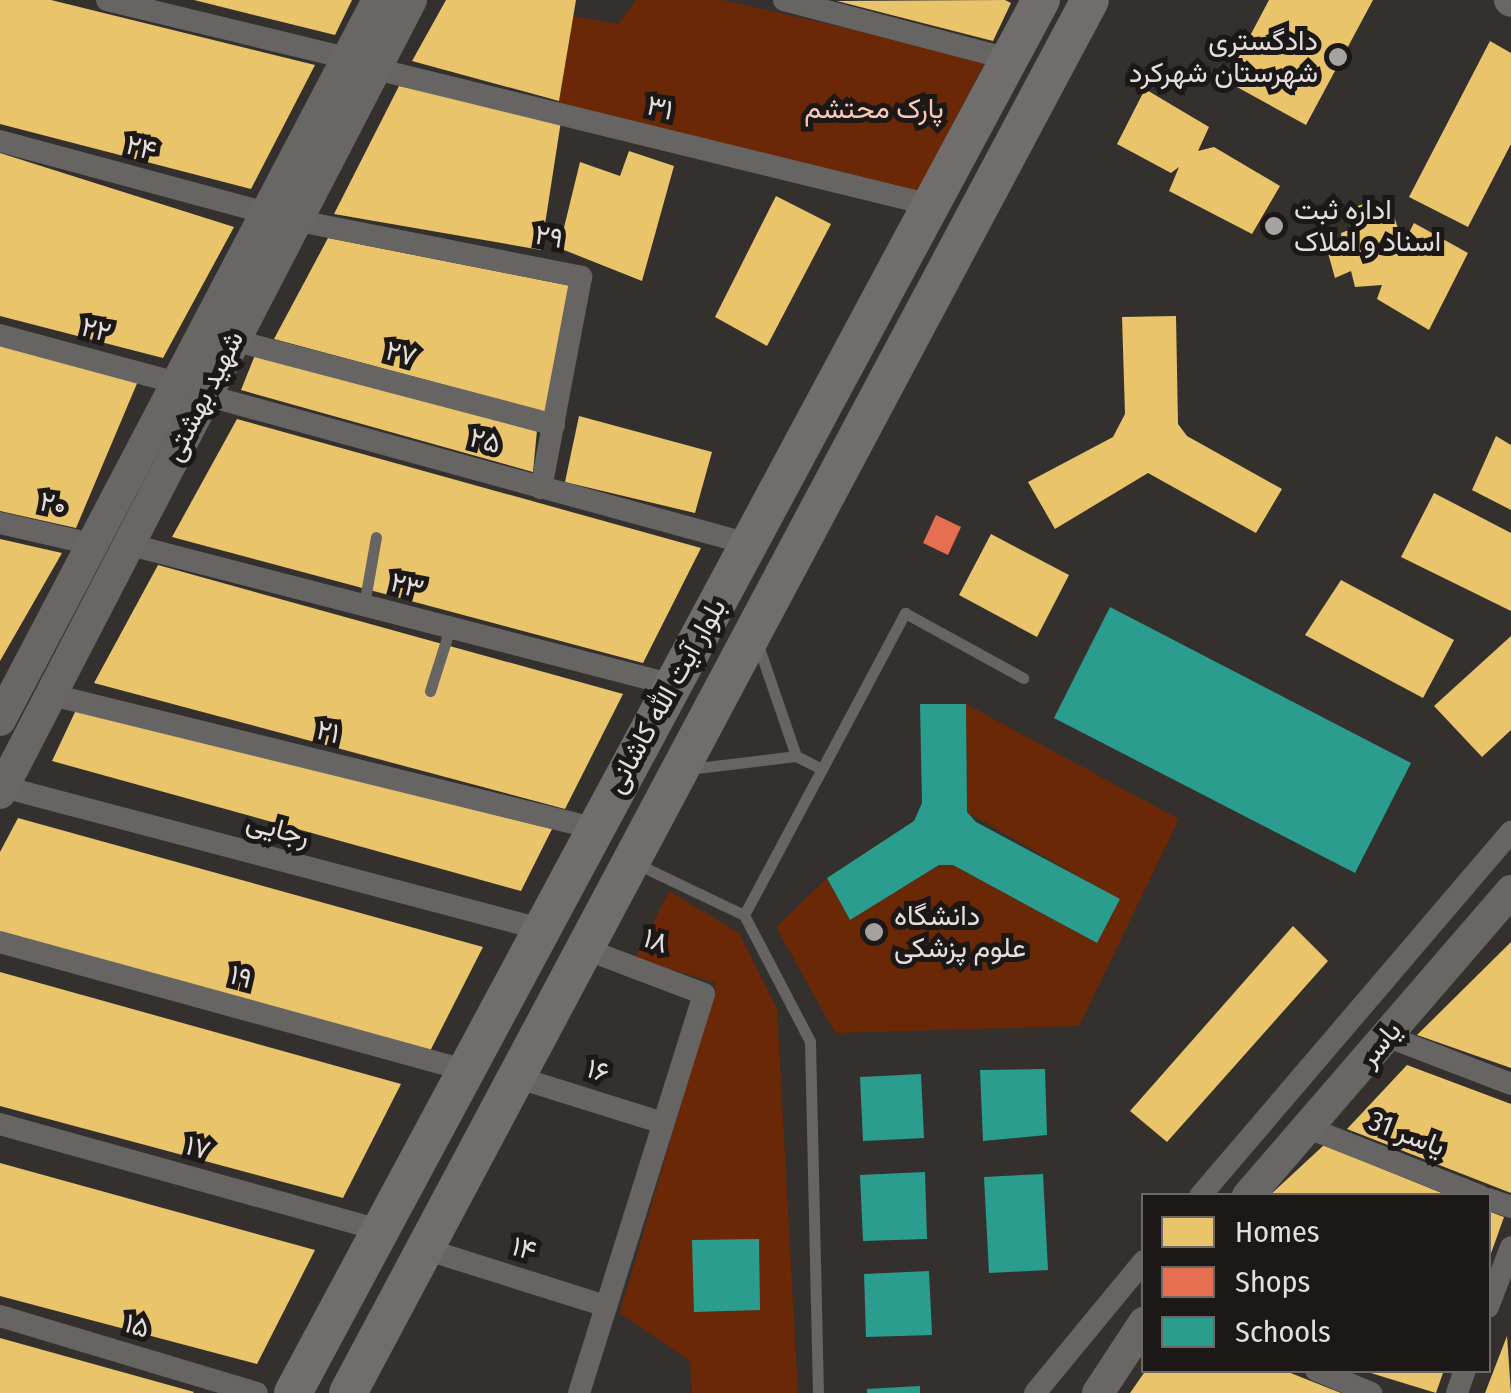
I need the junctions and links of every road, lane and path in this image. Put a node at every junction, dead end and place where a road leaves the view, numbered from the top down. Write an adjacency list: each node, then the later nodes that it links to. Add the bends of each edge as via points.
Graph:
1 (107, 0): 8 (street, ۳۱)
2 (378, 0): 8 (main road, شهید بهشتی)
3 (412, 0): 8 (main road, شهید بهشتی)
4 (784, 0): 7 (street)
5 (1090, 0): 24 (main road, بلوار آیت الله کاشانی)
6 (1035, 2): 7 (main road, بلوار آیت الله کاشانی)
7 (1009, 58): 10 (main road, بلوار آیت الله کاشانی)
8 (362, 64): 10 (street, ۳۱); 11 (main road, شهید بهشتی)
9 (0, 141): 11 (street, ۲۴)
10 (930, 204): 21 (main road, بلوار آیت الله کاشانی)
11 (280, 217): 13 (main road, شهید بهشتی); 14 (main road, شهید بهشتی); 15 (street, ۲۹, via 576,272 582,284)
12 (0, 335): 14 (street, ۲۲)
13 (234, 340): 14 (main road, شهید بهشتی); 15 (street, ۲۷)
14 (191, 389): 16 (street, ۲۵); 19 (main road, شهید بهشتی); 20 (main road, شهید بهشتی)
15 (554, 425): 16 (street, ۲۹)
16 (542, 488): 21 (street, ۲۵)
17 (0, 523): 19 (street, ۲۰)
18 (376, 538): 22 (lane)
19 (92, 544): 29 (main road, شهید بهشتی)
20 (127, 544): 22 (street, ۲۳); 28 (main road, شهید بهشتی)
21 (749, 544): 26 (main road, بلوار آیت الله کاشانی)
22 (364, 606): 23 (street, ۲۳)
23 (450, 628): 26 (street, ۲۳); 27 (lane)
24 (754, 632): 30 (lane); 32 (main road, بلوار آیت الله کاشانی)
25 (1024, 678): 31 (lane, via 905,614)
26 (673, 685): 34 (main road, بلوار آیت الله کاشانی)
27 (430, 691)
28 (48, 694): 33 (main road, شهید بهشتی); 34 (street, ۲۱)
29 (0, 720)
30 (796, 756): 31 (lane); 32 (lane)
31 (822, 769): 38 (lane)
32 (680, 770): 36 (main road, بلوار آیت الله کاشانی)
33 (1, 788): 39 (street, رجایی)
34 (594, 828): 39 (main road, بلوار آیت الله کاشانی)
35 (1511, 832): 49 (street)
36 (631, 862): 38 (lane); 41 (main road, بلوار آیت الله کاشانی)
37 (1511, 891): 42 (main road, یاسر)
38 (744, 915): 65 (lane, via 810,1040)
39 (541, 929): 43 (main road, بلوار آیت الله کاشانی)
40 (0, 942): 43 (street, ۱۹)
41 (588, 950): 44 (main road, بلوار آیت الله کاشانی); 46 (street, ۱۸, via 704,990)
42 (1386, 1036): 45 (street); 48 (main road, یاسر)
43 (466, 1070): 52 (main road, بلوار آیت الله کاشانی)
44 (516, 1077): 46 (street, ۱۶); 54 (main road, بلوار آیت الله کاشانی)
45 (1511, 1084)
46 (663, 1123): 57 (street)
47 (0, 1124): 52 (street, ۱۷)
48 (1311, 1129): 50 (main road, یاسر); 51 (street, یاسر 31)
49 (1203, 1193)
50 (1251, 1193)
51 (1472, 1193)
52 (380, 1230): 62 (main road, بلوار آیت الله کاشانی)
53 (1511, 1246): 56 (street)
54 (425, 1249): 57 (street, ۱۴); 63 (main road, بلوار آیت الله کاشانی)
55 (1141, 1265): 66 (street)
56 (1491, 1300)
57 (606, 1306): 64 (street)
58 (0, 1316): 61 (street, ۱۵)
59 (1141, 1327): 67 (main road)
60 (1323, 1373): 68 (street)
61 (257, 1393)
62 (293, 1393)
63 (348, 1393)
64 (579, 1393)
65 (818, 1393)
66 (1036, 1393)
67 (1098, 1393)
68 (1371, 1393)

